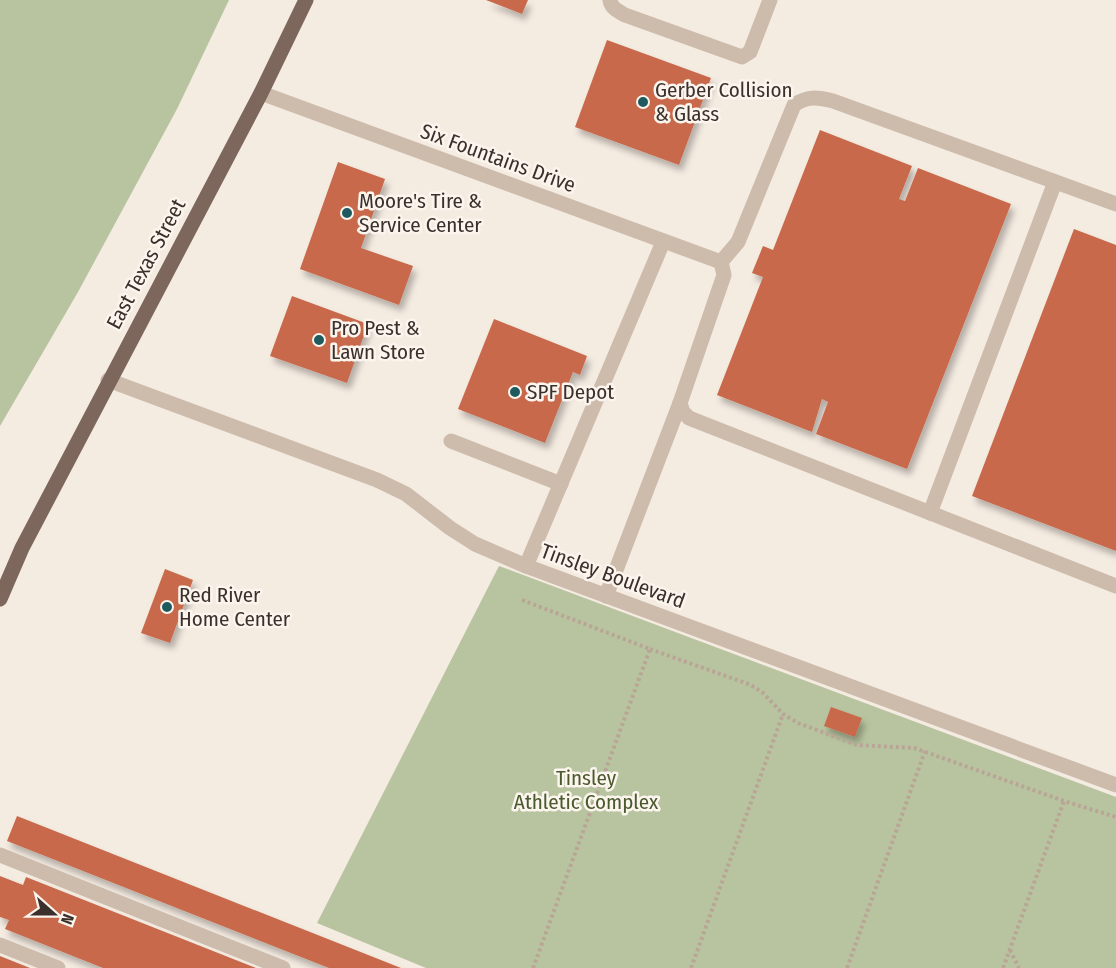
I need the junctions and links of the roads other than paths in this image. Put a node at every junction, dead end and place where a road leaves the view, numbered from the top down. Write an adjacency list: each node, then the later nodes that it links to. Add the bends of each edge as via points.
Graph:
1 (306, 0): 4 (main road, East Texas Street)
2 (609, 0): 3 (street, via 624,15 742,57 750,52)
3 (770, 0)
4 (261, 93): 7 (street, Six Fountains Drive); 9 (main road, East Texas Street)
5 (1054, 182): 6 (street); 8 (street, via 832,100 802,99 794,105 738,242); 13 (street)
6 (1116, 204)
7 (663, 242): 8 (street, Six Fountains Drive); 12 (street)
8 (721, 262): 10 (street, via 724,275)
9 (108, 380): 14 (main road, East Texas Street); 15 (street, Tinsley Boulevard, via 377,480 406,494 475,544)
10 (680, 403): 13 (street, via 690,418); 18 (street)
11 (451, 441): 12 (street)
12 (561, 484): 15 (street)
13 (930, 513): 17 (street)
14 (22, 548): 16 (main road, East Texas Street); 19 (main road, East Texas Street)
15 (526, 566): 18 (street, Tinsley Boulevard)
16 (0, 582)
17 (1116, 586)
18 (606, 596): 20 (street, Tinsley Boulevard)
19 (0, 599)
20 (1116, 785)
21 (0, 855): 24 (street)
22 (0, 945): 23 (street)
23 (58, 968)
24 (283, 968)

